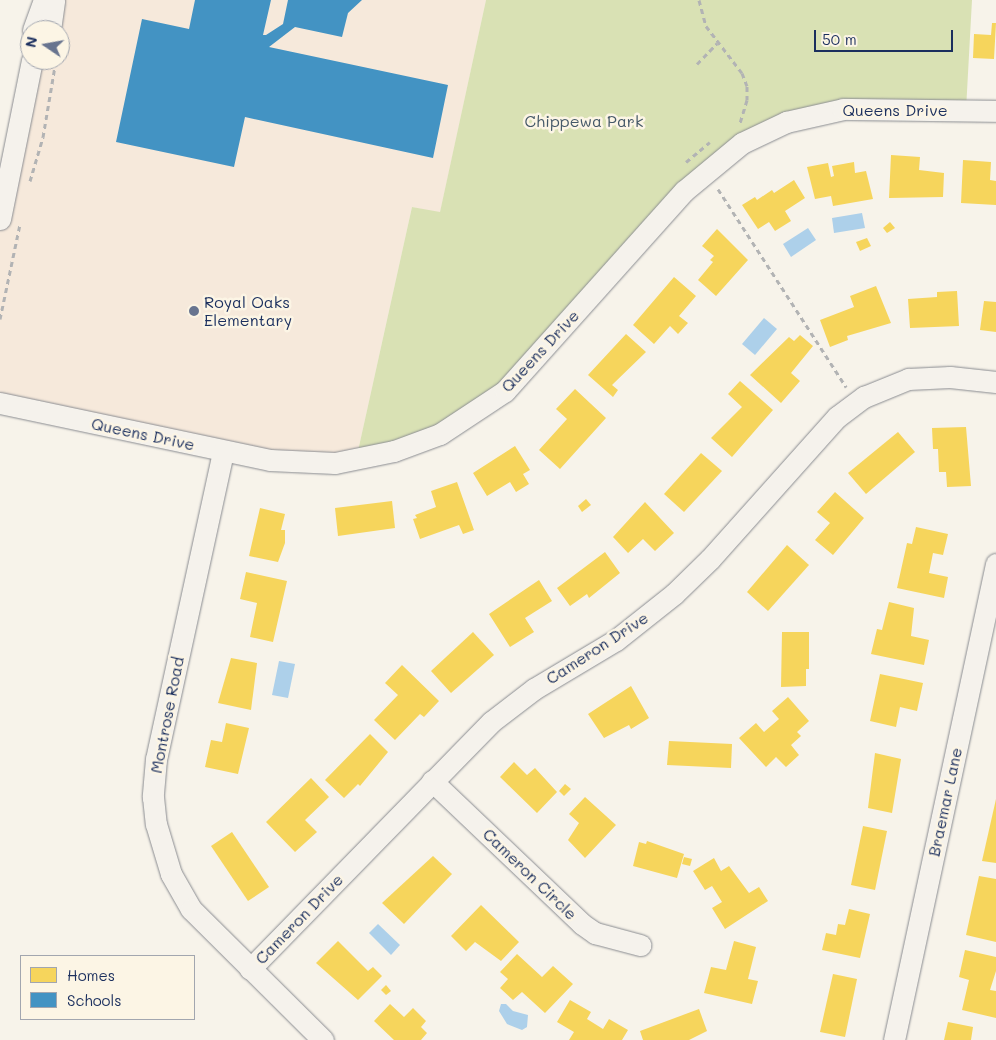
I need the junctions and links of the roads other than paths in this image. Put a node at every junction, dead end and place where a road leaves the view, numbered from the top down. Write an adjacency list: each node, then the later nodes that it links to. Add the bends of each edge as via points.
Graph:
1 (44, 0): 3 (street)
2 (54, 0): 4 (street)
3 (37, 20)
4 (51, 20)
5 (30, 70): 7 (street)
6 (996, 111): 10 (street, Queens Drive, via 873,107 815,114 761,133 700,161 512,384 451,427 405,447 335,463 270,460)
7 (0, 220)
8 (996, 382): 12 (street, Cameron Drive, via 950,376 919,378 888,386 856,402 829,423 723,544 674,594 616,640 517,702 479,733)
9 (0, 403): 10 (street, Queens Drive)
10 (223, 452): 14 (street, Montrose Road, via 158,749 153,797 161,846 180,892 203,924)
11 (996, 564): 16 (street, Braemar Lane)
12 (432, 781): 13 (street, Cameron Circle, via 582,924 595,933); 14 (street, Cameron Drive)
13 (640, 945)
14 (250, 969): 15 (street, Montrose Road)
15 (323, 1040)
16 (894, 1040)

